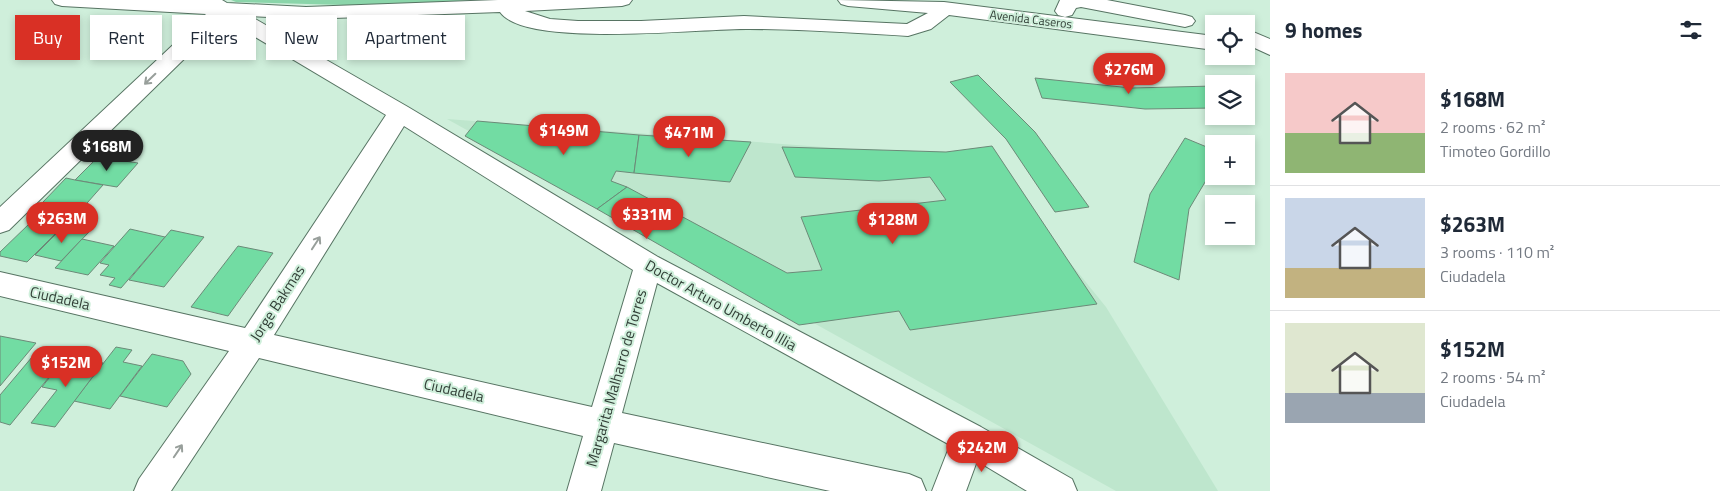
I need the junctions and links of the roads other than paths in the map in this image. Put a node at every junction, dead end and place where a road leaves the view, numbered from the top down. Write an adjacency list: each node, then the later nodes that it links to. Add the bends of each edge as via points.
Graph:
1 (62, 0): 6 (street)
2 (622, 0): 5 (street)
3 (861, 0): 7 (street, Avenida Caseros)
4 (1003, 0): 8 (street, Avenida Caseros)
5 (510, 3): 6 (street, via 333,13); 7 (street, via 510,13 522,20 570,27 624,28 768,23 908,30 926,25)
6 (216, 5): 14 (street, Doctor Arturo Umberto Illia); 15 (street, one-way to 15)
7 (944, 8): 8 (street, Avenida Caseros, via 1214,43)
8 (1065, 11): 9 (street, via 1068,3 1081,1)
9 (1205, 23)
10 (1255, 40): 11 (street)
11 (1270, 48)
12 (1255, 52): 13 (street)
13 (1270, 55)
14 (400, 113): 16 (street, Doctor Arturo Umberto Illia); 18 (street, Jorge Bakmas, one-way to 14)
15 (0, 223)
16 (648, 265): 19 (street, Margarita Malharro de Torres); 20 (street, Doctor Arturo Umberto Illia)
17 (0, 284): 18 (street, Ciudadela)
18 (252, 343): 19 (street, Ciudadela); 21 (street, Jorge Bakmas, one-way to 18)
19 (603, 425): 22 (street, Margarita Malharro de Torres); 23 (street, Ciudadela)
20 (969, 438): 24 (street); 25 (street, Doctor Arturo Umberto Illia)
21 (150, 491)
22 (584, 491)
23 (909, 491)
24 (949, 491)
25 (1060, 491)

